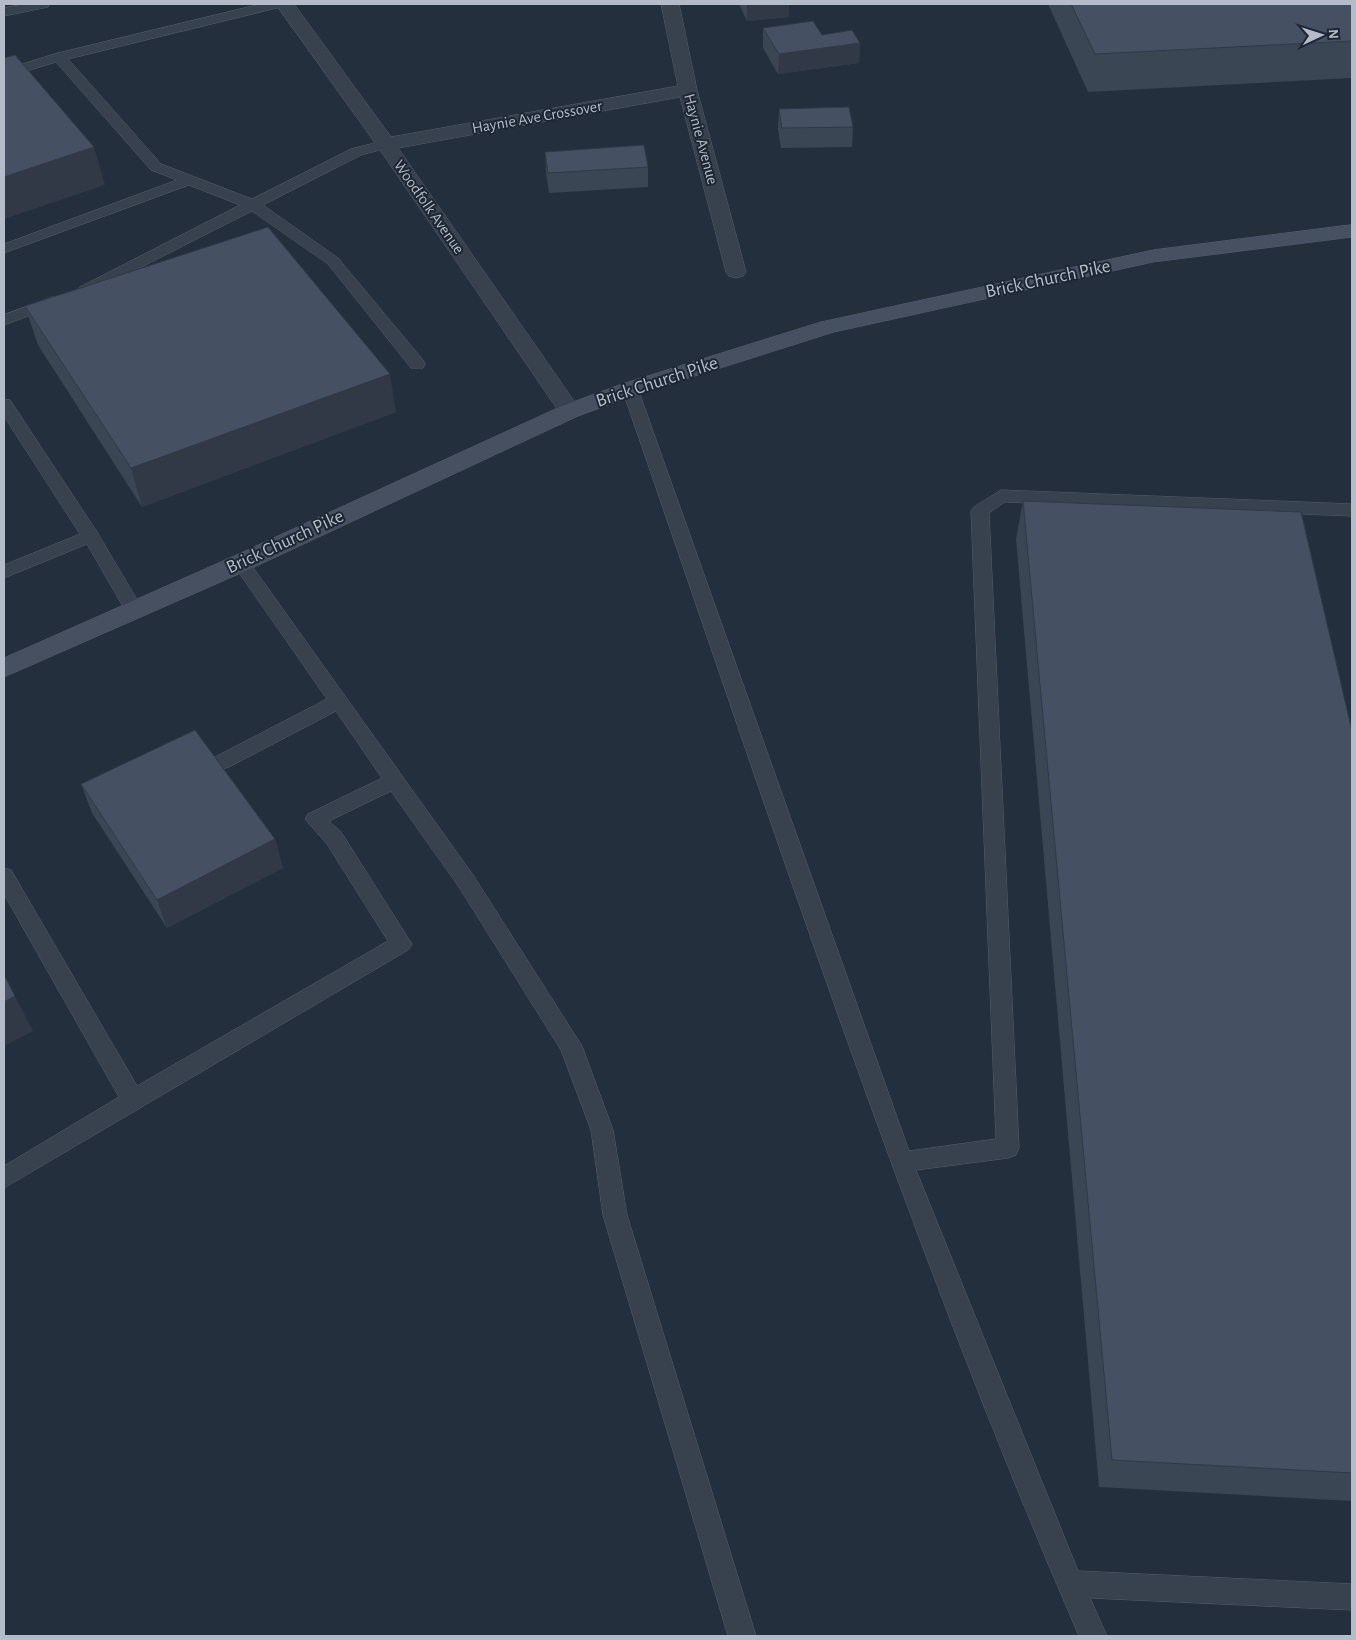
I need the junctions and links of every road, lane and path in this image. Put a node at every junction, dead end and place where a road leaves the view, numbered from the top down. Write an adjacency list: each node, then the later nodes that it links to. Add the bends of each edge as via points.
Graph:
1 (43, 4): 5 (lane)
2 (276, 4): 6 (lane)
3 (285, 4): 9 (street, Woodfolk Avenue)
4 (670, 4): 8 (street, Haynie Avenue)
5 (4, 12)
6 (59, 57): 7 (lane); 10 (lane, via 156,168)
7 (4, 74)
8 (688, 90): 9 (street, Haynie Ave Crossover); 14 (street, Haynie Avenue)
9 (386, 144): 11 (lane, via 356,152); 19 (street, Woodfolk Avenue)
10 (190, 180): 11 (lane); 13 (lane)
11 (253, 205): 15 (lane, via 90,289); 16 (lane, via 333,261)
12 (1352, 231): 17 (main road, Brick Church Pike, via 1143,258 829,327)
13 (4, 249)
14 (736, 272)
15 (4, 320)
16 (416, 364)
17 (630, 389): 19 (main road, Brick Church Pike); 31 (lane)
18 (4, 404): 21 (lane)
19 (570, 411): 22 (main road, Brick Church Pike)
20 (1352, 510): 31 (lane, via 1001,496 980,510 1008,1148)
21 (91, 536): 23 (lane); 24 (lane)
22 (241, 562): 24 (main road, Brick Church Pike); 26 (lane)
23 (4, 572)
24 (134, 610): 25 (main road, Brick Church Pike)
25 (4, 668)
26 (339, 701): 27 (lane); 28 (lane)
27 (222, 762)
28 (395, 780): 30 (lane, via 315,819 334,838 401,944); 35 (lane, via 466,880 571,1046 602,1130 615,1214)
29 (4, 876): 30 (lane)
30 (134, 1100): 32 (lane)
31 (901, 1162): 33 (lane)
32 (4, 1178)
33 (1070, 1584): 34 (lane); 36 (lane)
34 (1352, 1597)
35 (742, 1636)
36 (1093, 1636)

